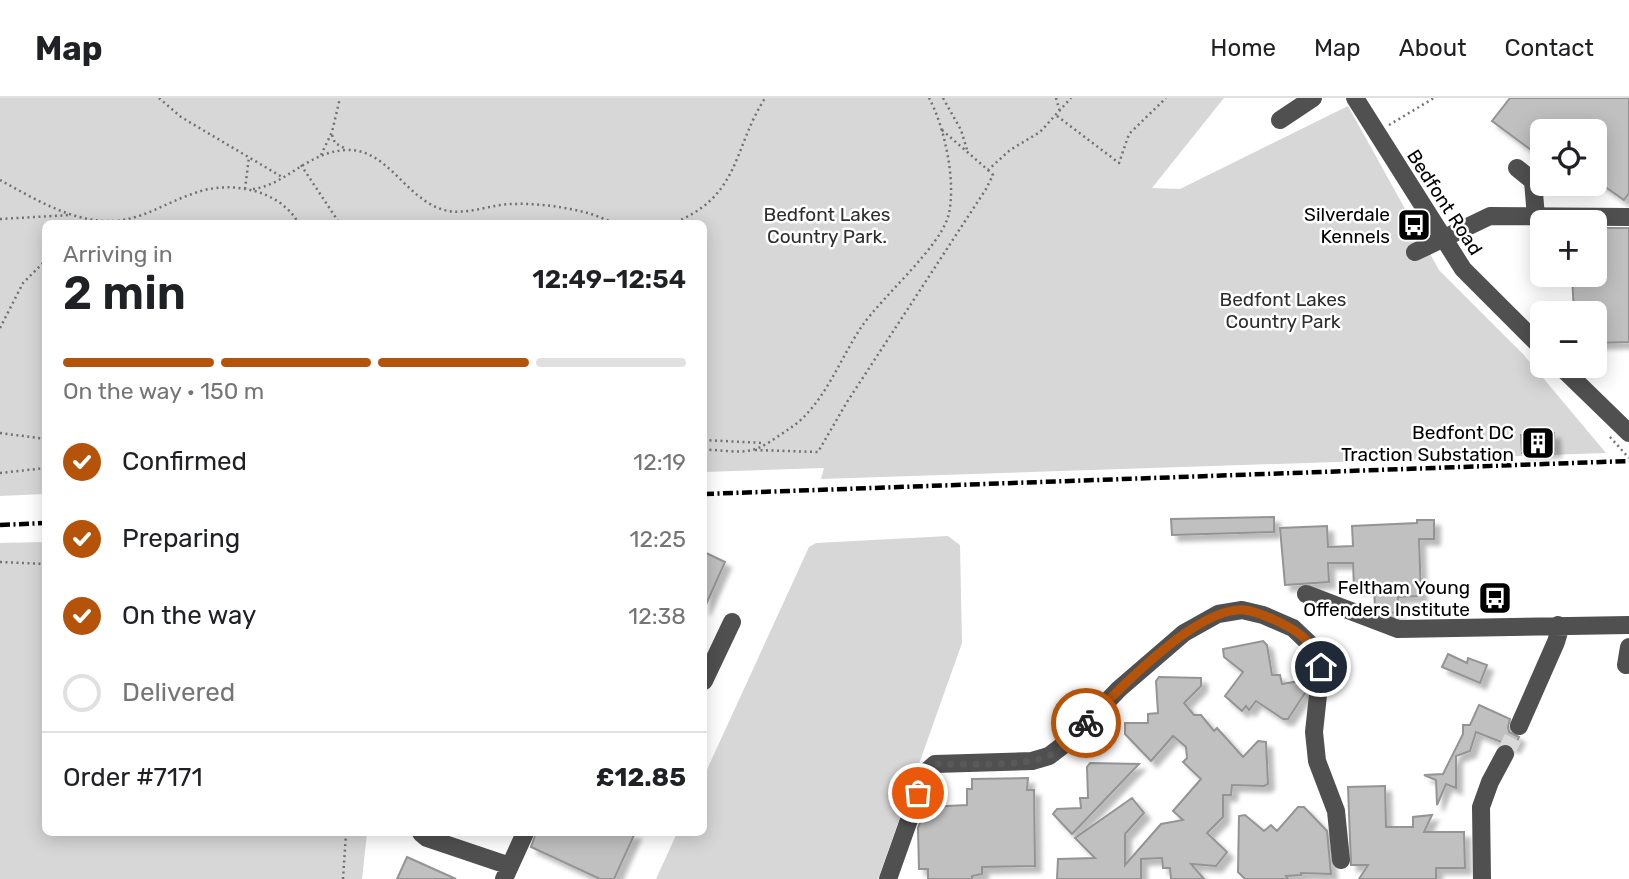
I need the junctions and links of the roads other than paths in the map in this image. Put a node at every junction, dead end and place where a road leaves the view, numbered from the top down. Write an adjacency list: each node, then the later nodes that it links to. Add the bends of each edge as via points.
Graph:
1 (1313, 98): 3 (street)
2 (1355, 98): 9 (street, Bedfont Road)
3 (1280, 120)
4 (1517, 168): 5 (street, via 1533,181)
5 (1541, 210)
6 (1629, 217): 8 (street)
7 (1530, 218): 9 (street, via 1490,216)
8 (1607, 218)
9 (1442, 239): 10 (street); 11 (street, Bedfont Road, via 1463,270)
10 (1415, 252)
11 (1530, 336)
12 (1571, 378): 13 (street)
13 (1623, 435)
14 (1306, 594): 16 (street, via 1398,629)
15 (732, 622): 20 (street)
16 (1558, 625): 17 (street); 21 (street)
17 (1629, 625)
18 (1629, 647): 19 (street)
19 (1626, 665)
20 (707, 675)
21 (1519, 726)
22 (1505, 754): 29 (street, via 1481,807)
23 (425, 836): 25 (street)
24 (524, 836): 27 (street)
25 (459, 840): 27 (street)
26 (1341, 860): 28 (street, via 1336,811 1317,761 1314,732 1321,667 1312,646 1293,628 1242,610 1218,614 1184,633 1049,756 1032,761 935,764 926,772)
27 (507, 873)
28 (888, 879)
29 (1482, 879)

